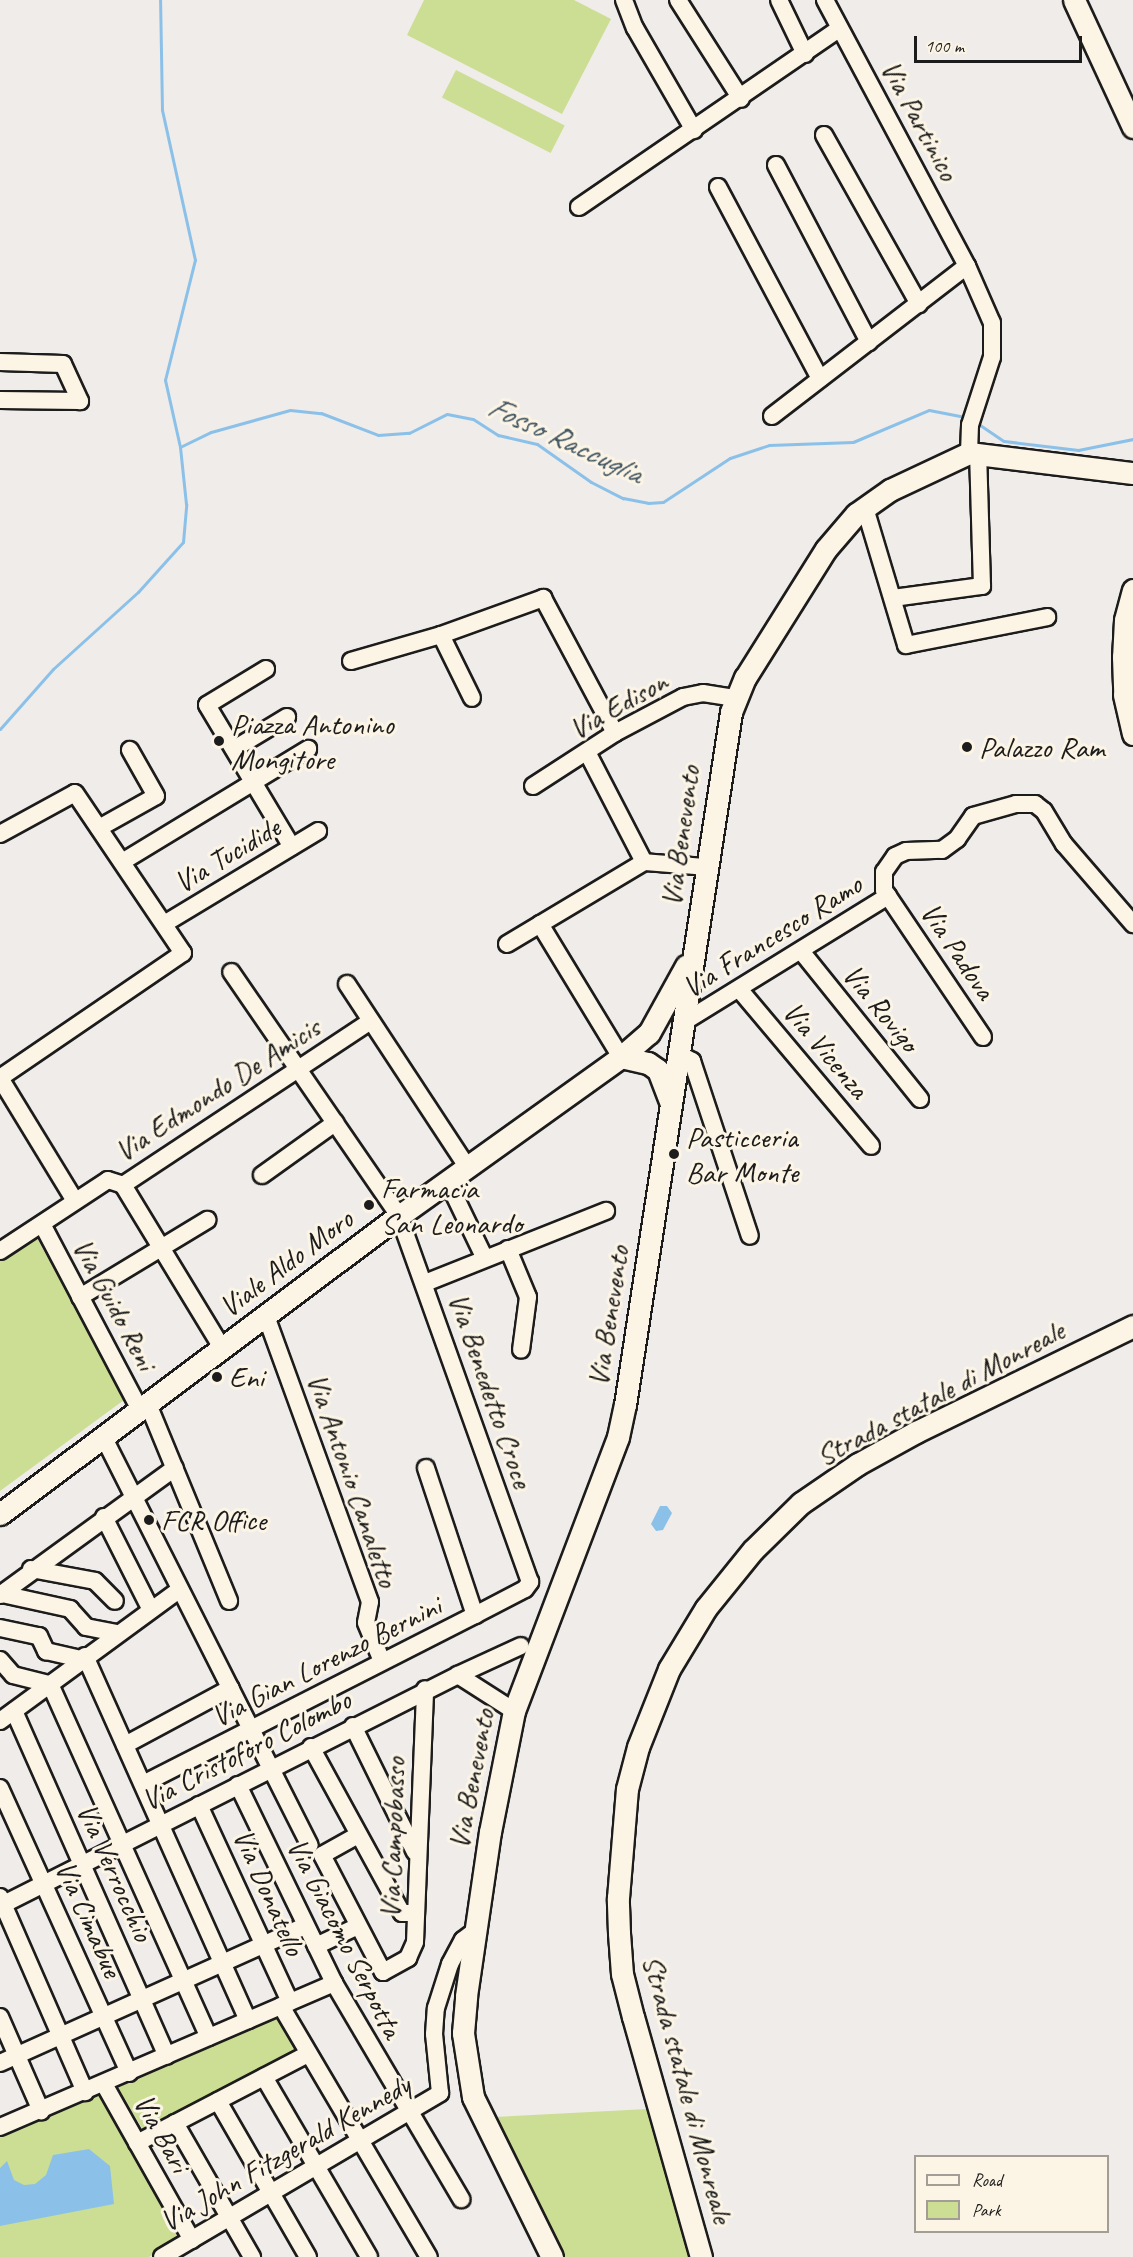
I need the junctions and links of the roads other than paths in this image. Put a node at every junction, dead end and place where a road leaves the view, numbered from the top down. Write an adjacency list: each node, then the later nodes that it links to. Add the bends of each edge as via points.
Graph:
1 (624, 0): 10 (street, via 635,28)
2 (678, 0): 8 (street)
3 (779, 0): 7 (street)
4 (825, 0): 6 (street, Via Partinico)
5 (1074, 0): 9 (main road)
6 (840, 28): 7 (street); 15 (street, Via Partinico)
7 (805, 54): 8 (street)
8 (741, 99): 10 (street)
9 (1133, 127)
10 (694, 130): 14 (street)
11 (824, 135): 16 (street)
12 (776, 165): 17 (street)
13 (718, 187): 19 (street)
14 (579, 207)
15 (968, 266): 16 (street); 22 (street, Via Partinico, via 992,323 992,357 971,420)
16 (919, 304): 17 (street)
17 (869, 342): 19 (street)
18 (0, 362): 20 (street, via 63,364 80,402)
19 (820, 380): 21 (street)
20 (0, 400)
21 (772, 416)
22 (973, 453): 23 (main road); 24 (main road, Via Benevento, via 890,490); 26 (street, Via Partinico, via 982,586)
23 (1133, 472)
24 (865, 508): 26 (street); 32 (main road, Via Benevento, via 826,549)
25 (1133, 590): 35 (main road, via 1125,620 1123,657 1124,695)
26 (893, 598): 27 (street, via 906,645)
27 (1047, 617)
28 (441, 635): 29 (street); 31 (street); 34 (street, via 543,598)
29 (351, 661)
30 (266, 669): 36 (street, via 207,705)
31 (472, 698)
32 (736, 698): 34 (street, Via Edison, via 702,693 683,697); 48 (main road, Via Benevento, via 725,730)
33 (287, 717): 36 (street)
34 (615, 733): 39 (street, Via Edison)
35 (1133, 734)
36 (237, 747): 40 (street)
37 (308, 749): 40 (street)
38 (130, 750): 42 (street, via 156,796)
39 (587, 752): 41 (street, Via Edison); 47 (street)
40 (253, 780): 45 (street); 46 (street)
41 (533, 786)
42 (99, 828): 44 (street, via 75,793); 46 (street)
43 (318, 831): 45 (street, Via Tucidide)
44 (0, 834)
45 (292, 847): 50 (street, Via Tucidide)
46 (122, 862): 50 (street)
47 (644, 862): 48 (street); 51 (street)
48 (706, 867): 54 (main road, Via Benevento)
49 (888, 896): 52 (street, via 884,872 900,852 942,850 973,816 1031,803 1044,811 1064,844); 55 (street, Via Francesco Ramo); 62 (street, Via Padova)
50 (164, 924): 67 (street, via 183,953)
51 (540, 924): 53 (street); 64 (street)
52 (1133, 924)
53 (507, 944)
54 (694, 950): 60 (main road, Via Benevento); 61 (main road, Viale Aldo Moro)
55 (801, 951): 58 (street, Via Francesco Ramo); 68 (street, Via Rovigo)
56 (231, 972): 65 (street, Via Benedetto Croce)
57 (348, 984): 59 (street)
58 (739, 989): 60 (street, Via Francesco Ramo); 71 (street, Via Vicenza)
59 (371, 1021): 65 (street, Via Edmondo De Amicis); 72 (street)
60 (684, 1022): 63 (main road, Via Benevento)
61 (649, 1033): 63 (main road, via 669,1042); 64 (main road, Viale Aldo Moro); 66 (main road)
62 (983, 1037)
63 (679, 1054): 69 (main road, Via Benevento); 81 (street, via 693,1061)
64 (621, 1057): 66 (main road, via 648,1063); 72 (main road, Viale Aldo Moro)
65 (299, 1070): 70 (street, Via Benedetto Croce); 75 (street, Via Edmondo De Amicis)
66 (658, 1070): 69 (main road)
67 (0, 1078): 76 (street)
68 (920, 1099)
69 (671, 1106): 117 (main road, Via Benevento, via 618,1437)
70 (335, 1123): 73 (street); 78 (street, Via Benedetto Croce)
71 (872, 1146)
72 (467, 1167): 74 (main road, Viale Aldo Moro)
73 (262, 1175)
74 (448, 1182): 78 (main road, Viale Aldo Moro); 85 (street)
75 (123, 1185): 76 (street, Via Edmondo De Amicis, via 108,1180); 82 (street)
76 (75, 1201): 80 (street, Via Edmondo De Amicis)
77 (606, 1211): 83 (street)
78 (399, 1216): 86 (street, Via Benedetto Croce); 88 (main road, Viale Aldo Moro)
79 (207, 1220): 82 (street)
80 (42, 1224): 84 (street, Via Edmondo De Amicis); 87 (street, Via Guido Reni)
81 (750, 1236)
82 (161, 1248): 87 (street); 90 (street)
83 (508, 1249): 85 (street); 91 (street, via 528,1297)
84 (0, 1251)
85 (485, 1258): 86 (street)
86 (425, 1282): 100 (street, Via Benedetto Croce)
87 (80, 1297): 92 (street, Via Guido Reni)
88 (266, 1316): 90 (main road, Viale Aldo Moro); 112 (street, Via Antonio Canaletto, via 370,1602 366,1623)
89 (1131, 1327): 178 (main road, Strada statale di Monreale, via 916,1432 858,1464 801,1503 753,1550 706,1608 669,1669 638,1747 627,1789 619,1933 622,1974)
90 (222, 1348): 92 (main road, Viale Aldo Moro)
91 (522, 1350)
92 (144, 1407): 93 (main road, Viale Aldo Moro); 94 (street, Via Guido Reni)
93 (104, 1438): 96 (street); 97 (main road, Viale Aldo Moro)
94 (175, 1468): 96 (street); 104 (street, Via Guido Reni)
95 (426, 1468): 106 (street)
96 (131, 1497): 98 (street); 101 (street)
97 (0, 1515)
98 (104, 1517): 99 (street); 105 (street)
99 (31, 1569): 102 (street); 103 (street, via 95,1581)
100 (530, 1582): 106 (street, Via Gian Lorenzo Bernini, via 525,1589)
101 (180, 1590): 105 (street); 115 (street)
102 (1, 1594): 108 (street, via 70,1609 86,1627)
103 (115, 1601)
104 (229, 1601)
105 (151, 1610): 108 (street)
106 (475, 1615): 112 (street, Via Gian Lorenzo Bernini)
107 (0, 1628): 110 (street, via 39,1635 46,1651)
108 (118, 1633): 110 (street)
109 (521, 1646): 113 (street, Via Cristoforo Colombo)
110 (84, 1658): 114 (street); 121 (street)
111 (0, 1660): 114 (street, via 13,1675)
112 (382, 1661): 120 (street, Via Gian Lorenzo Bernini)
113 (458, 1674): 116 (street, Via Cristoforo Colombo); 117 (street)
114 (50, 1684): 118 (street); 130 (street)
115 (231, 1688): 120 (street); 121 (street)
116 (425, 1689): 119 (street, Via Cristoforo Colombo); 132 (street, Via Campobasso)
117 (514, 1711): 139 (main road, Via Benevento)
118 (7, 1716): 133 (street, Via Verrocchio)
119 (353, 1726): 122 (street, Via Cristoforo Colombo); 132 (street)
120 (251, 1728): 123 (street); 124 (street, Via Gian Lorenzo Bernini)
121 (125, 1745): 124 (street)
122 (311, 1748): 123 (street, Via Cristoforo Colombo); 129 (street)
123 (272, 1767): 125 (street, Via Cristoforo Colombo); 131 (street)
124 (143, 1784): 128 (street)
125 (238, 1785): 127 (street, Via Cristoforo Colombo); 137 (street, Via Giacomo Serpotta)
126 (0, 1788): 134 (street, Via Cimabue)
127 (199, 1804): 128 (street, Via Cristoforo Colombo); 140 (street, Via Donatello)
128 (161, 1824): 130 (street, Via Cristoforo Colombo); 142 (street)
129 (358, 1835): 131 (street); 136 (street, via 402,1913)
130 (121, 1844): 133 (street, Via Cristoforo Colombo); 143 (street)
131 (316, 1850): 138 (street)
132 (416, 1853): 136 (street, Via Campobasso)
133 (82, 1864): 134 (street, Via Cristoforo Colombo); 145 (street, Via Verrocchio)
134 (43, 1883): 135 (street, Via Cristoforo Colombo); 147 (street, Via Cimabue)
135 (1, 1902): 150 (street)
136 (416, 1913): 138 (street, Via Campobasso, via 415,1942 408,1958 383,1972)
137 (306, 1926): 140 (street); 141 (street, Via Giacomo Serpotta)
138 (356, 1927): 141 (street)
139 (475, 1931): 162 (street, Via John Fitzgerald Kennedy, via 463,1940 450,1964 436,2008 434,2034 440,2093); 177 (main road, Via Benevento, via 463,2024 466,2067 483,2120)
140 (263, 1945): 142 (street); 146 (street, Via Donatello)
141 (316, 1946): 144 (street, Via Giacomo Serpotta)
142 (221, 1963): 143 (street); 149 (street)
143 (183, 1980): 145 (street); 151 (street)
144 (334, 1983): 146 (street); 162 (street, Via Giacomo Serpotta)
145 (143, 1999): 147 (street); 154 (street, Via Verrocchio)
146 (285, 2004): 149 (street); 152 (street, Via Donatello)
147 (103, 2016): 150 (street); 156 (street, Via Cimabue)
148 (0, 2017): 153 (street)
149 (248, 2020): 151 (street)
150 (60, 2036): 153 (street); 159 (street)
151 (209, 2037): 154 (street)
152 (308, 2054): 157 (street); 165 (street, Via Donatello)
153 (16, 2055): 155 (street); 161 (street)
154 (167, 2056): 156 (street)
155 (0, 2063)
156 (129, 2073): 158 (street)
157 (264, 2077): 160 (street); 167 (street)
158 (104, 2084): 159 (street); 166 (street, Via Bari)
159 (85, 2092): 161 (street)
160 (218, 2101): 163 (street); 168 (street)
161 (41, 2111): 164 (street)
162 (411, 2112): 165 (street, Via John Fitzgerald Kennedy); 169 (street, Via Giacomo Serpotta)
163 (175, 2123): 166 (street); 170 (street)
164 (0, 2126)
165 (362, 2141): 167 (street, Via John Fitzgerald Kennedy); 176 (street, Via Donatello)
166 (136, 2143): 171 (street, Via Bari)
167 (316, 2169): 168 (street, Via John Fitzgerald Kennedy); 175 (street)
168 (272, 2195): 170 (street, Via John Fitzgerald Kennedy); 174 (street)
169 (461, 2199)
170 (231, 2220): 171 (street, Via John Fitzgerald Kennedy); 173 (street)
171 (187, 2248): 172 (street, Via John Fitzgerald Kennedy)
172 (162, 2257)
173 (252, 2257)
174 (308, 2257)
175 (369, 2257)
176 (429, 2257)
177 (552, 2257)
178 (701, 2257)

